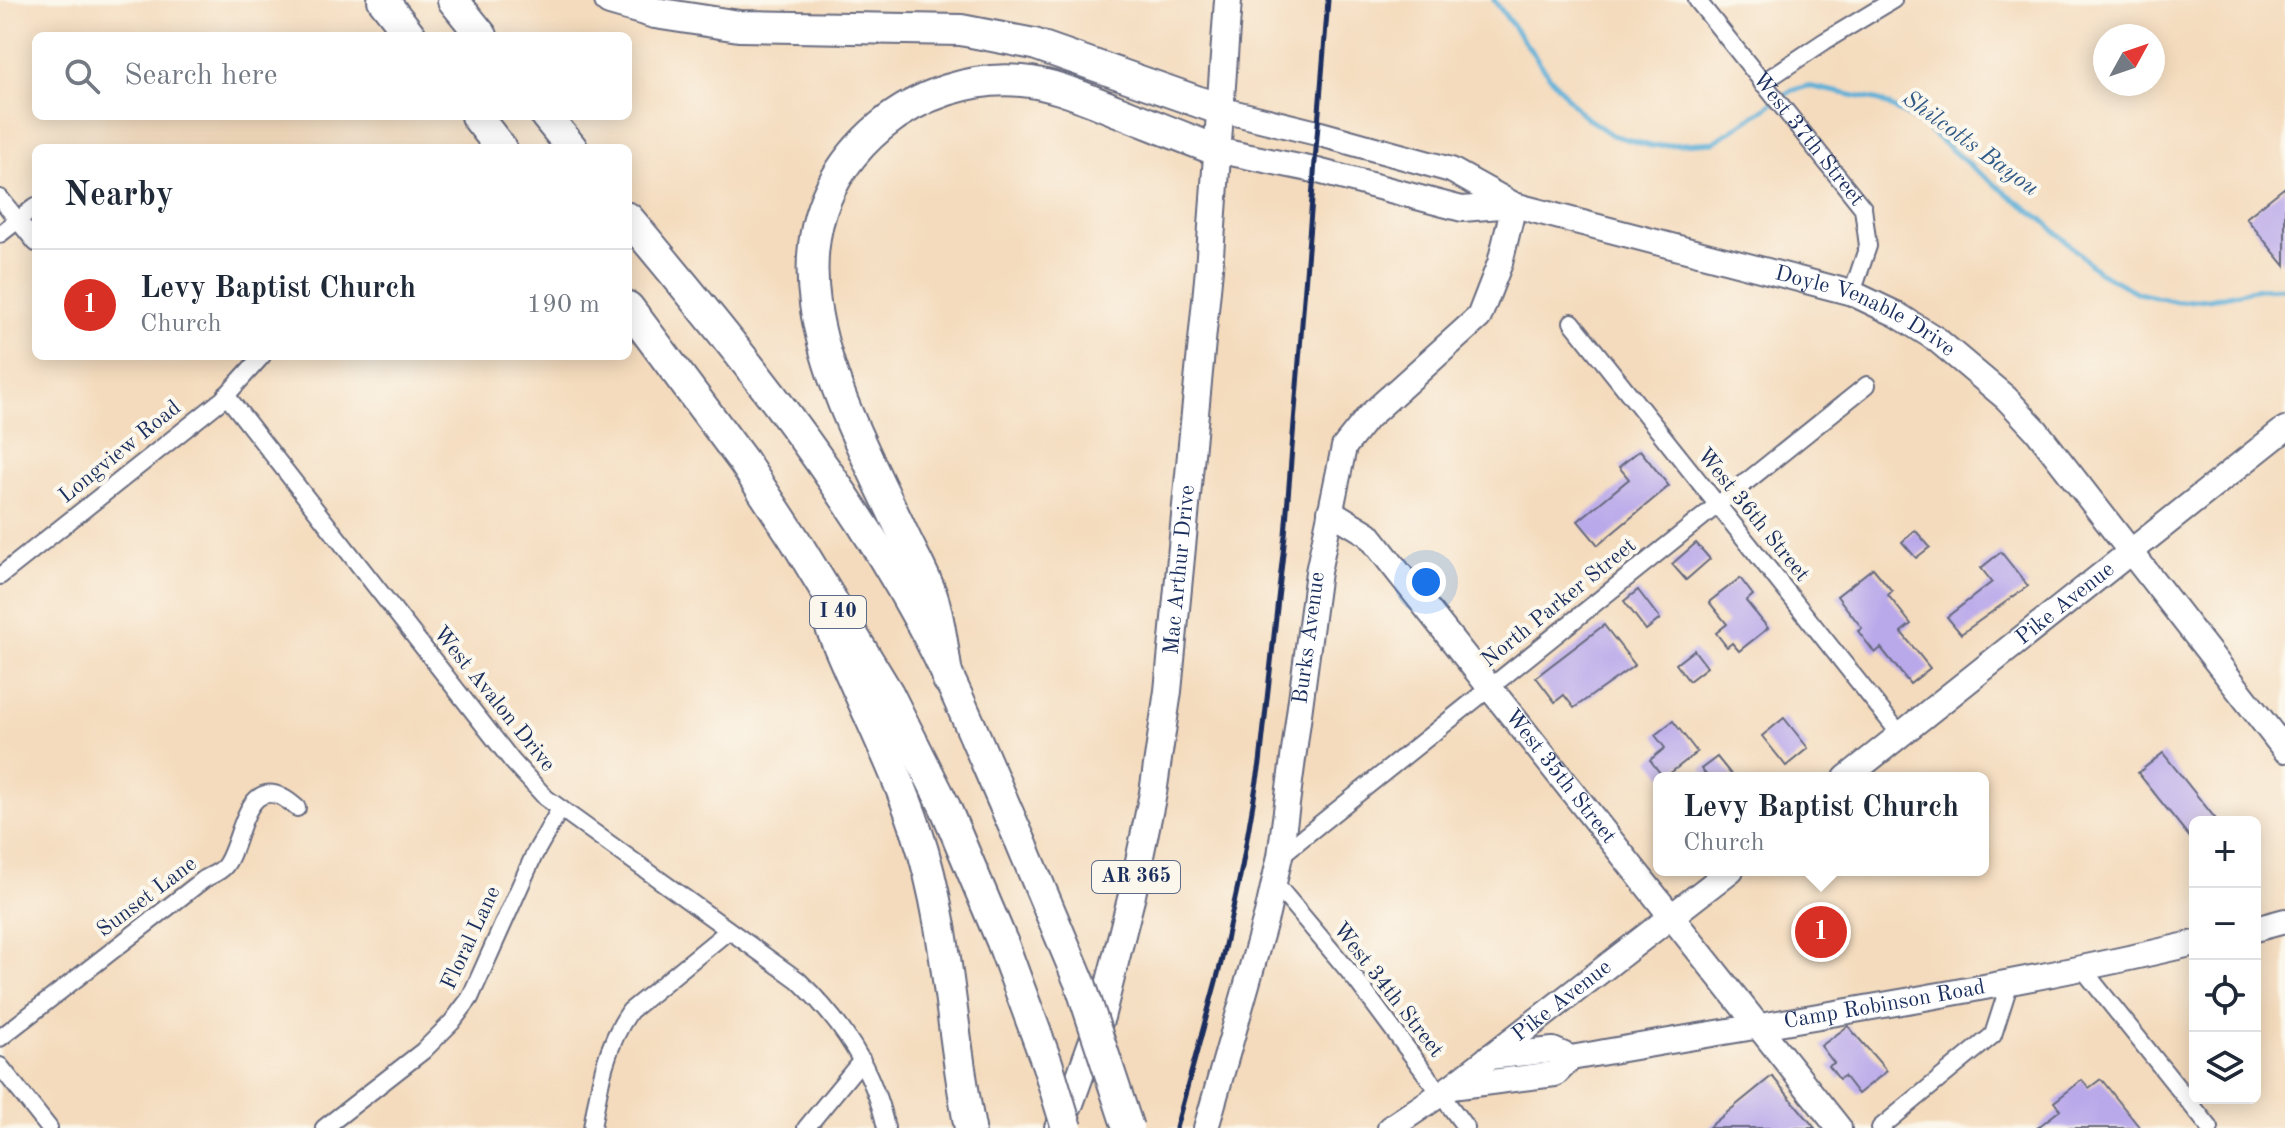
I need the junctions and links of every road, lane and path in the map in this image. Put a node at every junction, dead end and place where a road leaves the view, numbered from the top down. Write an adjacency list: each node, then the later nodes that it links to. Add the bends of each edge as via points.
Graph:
1 (383, 0): 7 (highway)
2 (453, 0): 8 (highway)
3 (610, 0): 10 (highway, via 739,26 961,30 1034,44)
4 (1228, 0): 10 (main road, Mac Arthur Drive / AR 365)
5 (1697, 0): 9 (street, West 37th Street)
6 (1893, 0): 9 (street, via 1786,65)
7 (408, 32)
8 (479, 32)
9 (1764, 85): 23 (street, West 37th Street, via 1863,208 1868,246)
10 (1219, 109): 15 (main road, Mac Arthur Drive / AR 365); 17 (main road, Doyle Venable Drive, via 1451,170)
11 (479, 120): 13 (highway)
12 (549, 120): 14 (highway)
13 (498, 144)
14 (569, 144)
15 (1216, 150): 17 (main road, Doyle Venable Drive, via 1462,209); 35 (highway, via 1060,88 1021,80 959,86 925,98 892,117 845,162 814,236 812,296 825,355 932,597); 63 (main road, Mac Arthur Drive / AR 365, via 1168,691 1153,793 1101,1017)
16 (0, 198): 19 (street)
17 (1514, 205): 23 (main road, Doyle Venable Drive); 31 (main road, Burks Avenue, via 1479,317 1353,433 1344,447)
18 (32, 209): 19 (street)
19 (17, 220): 21 (street); 22 (street)
20 (632, 223): 35 (highway, via 742,354 846,501 920,621)
21 (0, 234)
22 (32, 238)
23 (1852, 293): 33 (main road, Doyle Venable Drive, via 1936,339 1996,388 2036,430)
24 (632, 312): 32 (highway, I 40)
25 (1572, 322): 30 (street, West 36th Street)
26 (258, 360): 28 (street, Longview Road)
27 (1867, 385): 30 (street, North Parker Street)
28 (226, 395): 34 (street, Longview Road); 41 (street, West Avalon Drive, via 512,761)
29 (2285, 429): 33 (main road, Pike Avenue)
30 (1716, 505): 36 (street, North Parker Street); 37 (street, West 36th Street)
31 (1330, 511): 36 (main road, West 35th Street, via 1368,534); 42 (main road, Burks Avenue)
32 (795, 540): 57 (highway, via 917,834 943,950); 64 (highway, I 40, bridge, via 888,693 945,807 1003,944)
33 (2131, 551): 37 (main road, Pike Avenue); 38 (main road)
34 (0, 576)
35 (948, 680): 65 (highway, bridge, via 1080,983)
36 (1489, 688): 42 (street, North Parker Street); 45 (main road, West 35th Street)
37 (1900, 734): 39 (main road, Pike Avenue)
38 (2285, 750)
39 (1853, 772)
40 (297, 808): 51 (street, Sunset Lane, via 281,795 260,798 244,818 225,866)
41 (560, 809): 46 (street, West Avalon Drive); 59 (street, Floral Lane, via 470,998 423,1051)
42 (1280, 856): 44 (main road, Burks Avenue)
43 (1723, 876): 45 (main road, Pike Avenue)
44 (1273, 881): 56 (street, West 34th Street); 66 (main road, Burks Avenue)
45 (1673, 915): 50 (main road, West 35th Street); 52 (main road, Pike Avenue)
46 (728, 931): 54 (street, West Avalon Drive, via 820,1001); 60 (street, via 630,1011 607,1054)
47 (2189, 944): 48 (main road, Camp Robinson Road)
48 (2082, 968): 49 (main road, Camp Robinson Road); 71 (street)
49 (2010, 982): 50 (main road, Camp Robinson Road); 70 (street, via 1993,1035)
50 (1758, 1024): 53 (main road, Camp Robinson Road); 69 (main road, West 35th Street)
51 (0, 1038)
52 (1489, 1057): 53 (main road, Camp Robinson Road, via 1553,1050); 56 (main road, Pike Avenue)
53 (1571, 1058): 56 (main road, Camp Robinson Road, via 1555,1074)
54 (862, 1060): 61 (street); 62 (street, West Avalon Drive)
55 (0, 1066): 58 (street)
56 (1446, 1091): 67 (main road, Pike Avenue); 68 (street, West 34th Street)
57 (971, 1126)
58 (49, 1128)
59 (324, 1128)
60 (592, 1128)
61 (806, 1128)
62 (886, 1128)
63 (1058, 1128)
64 (1067, 1128)
65 (1128, 1128)
66 (1206, 1128)
67 (1390, 1128)
68 (1466, 1128)
69 (1839, 1128)
70 (1880, 1128)
71 (2210, 1128)

